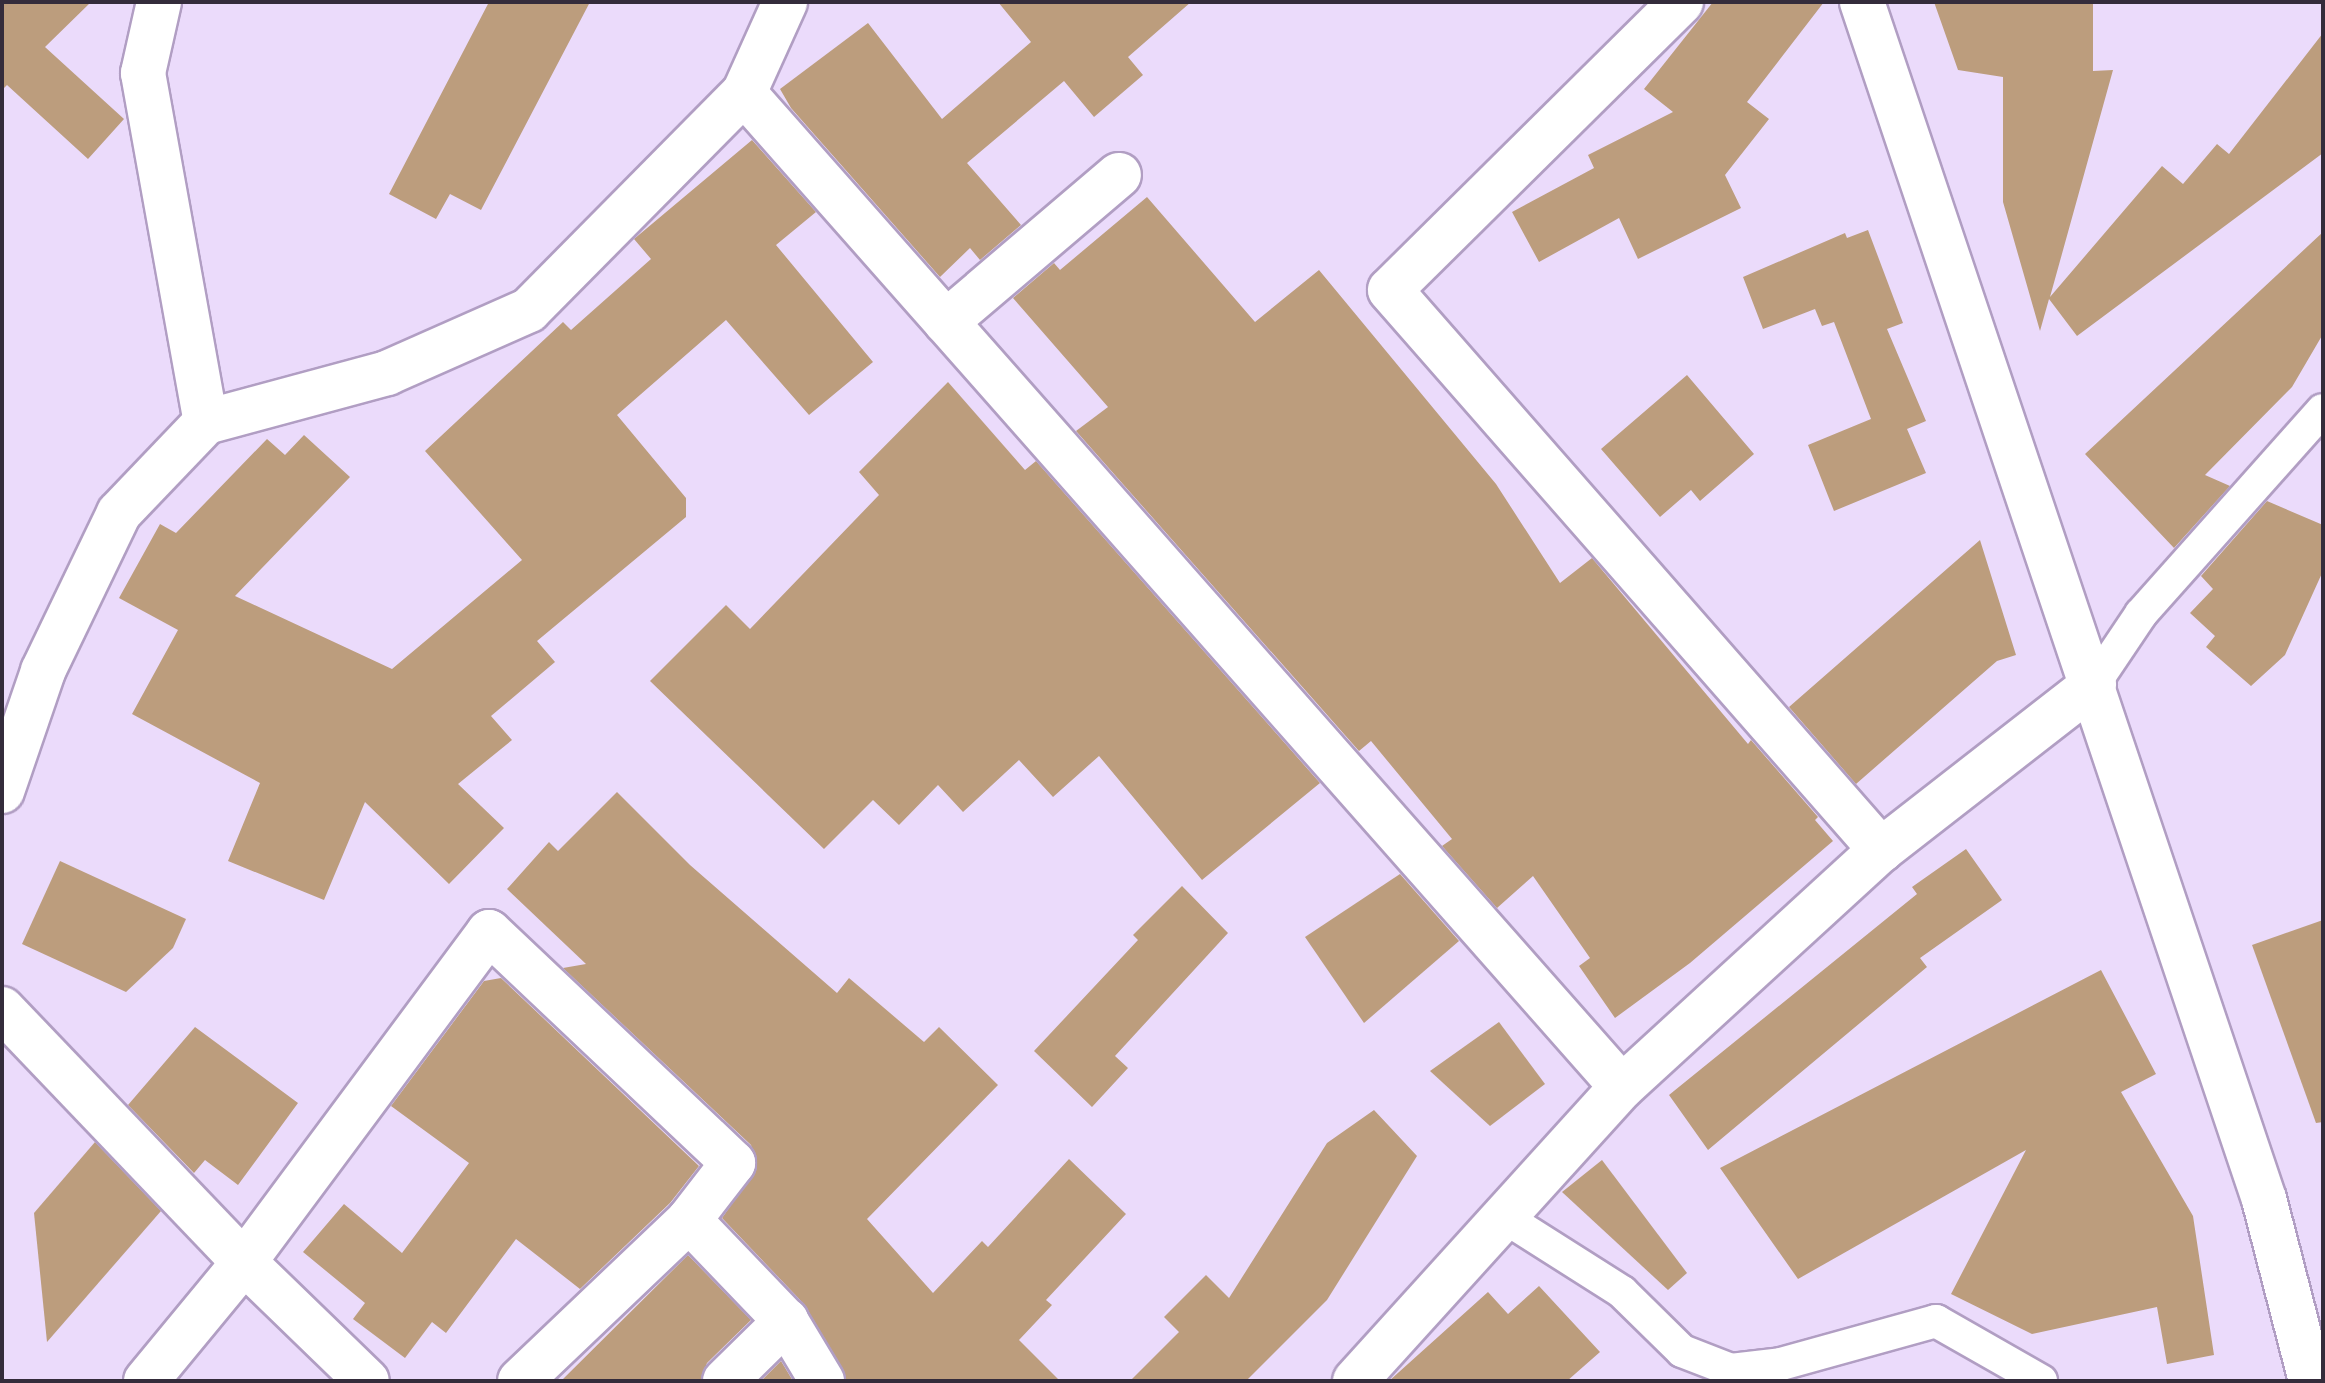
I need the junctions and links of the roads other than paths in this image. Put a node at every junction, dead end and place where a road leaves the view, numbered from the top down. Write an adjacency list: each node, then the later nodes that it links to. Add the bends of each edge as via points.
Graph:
1 (159, 2): 9 (street, via 143,73)
2 (785, 2): 5 (street)
3 (1681, 2): 12 (street, via 1390,290)
4 (1862, 2): 10 (street)
5 (744, 93): 7 (street); 9 (street, via 529,310 387,373)
6 (1119, 175): 7 (street)
7 (946, 322): 14 (street)
8 (2323, 410): 10 (lane, via 2141,614)
9 (206, 422): 11 (street, via 119,513 43,671)
10 (2094, 684): 12 (street); 26 (street, via 2264,1199)
11 (2, 791)
12 (1881, 850): 14 (street)
13 (2, 1009): 17 (street)
14 (1622, 1087): 15 (street)
15 (1504, 1217): 24 (street); 25 (lane, via 1622,1292 1682,1351 1731,1370 1781,1364 1936,1321)
16 (689, 1220): 17 (street, via 733,1163 489,932); 18 (street); 21 (street)
17 (244, 1262): 19 (street); 20 (street)
18 (786, 1321): 22 (street); 23 (street)
19 (146, 1381)
20 (367, 1381)
21 (520, 1381)
22 (725, 1381)
23 (822, 1381)
24 (1355, 1381)
25 (2041, 1381)
26 (2311, 1381)

